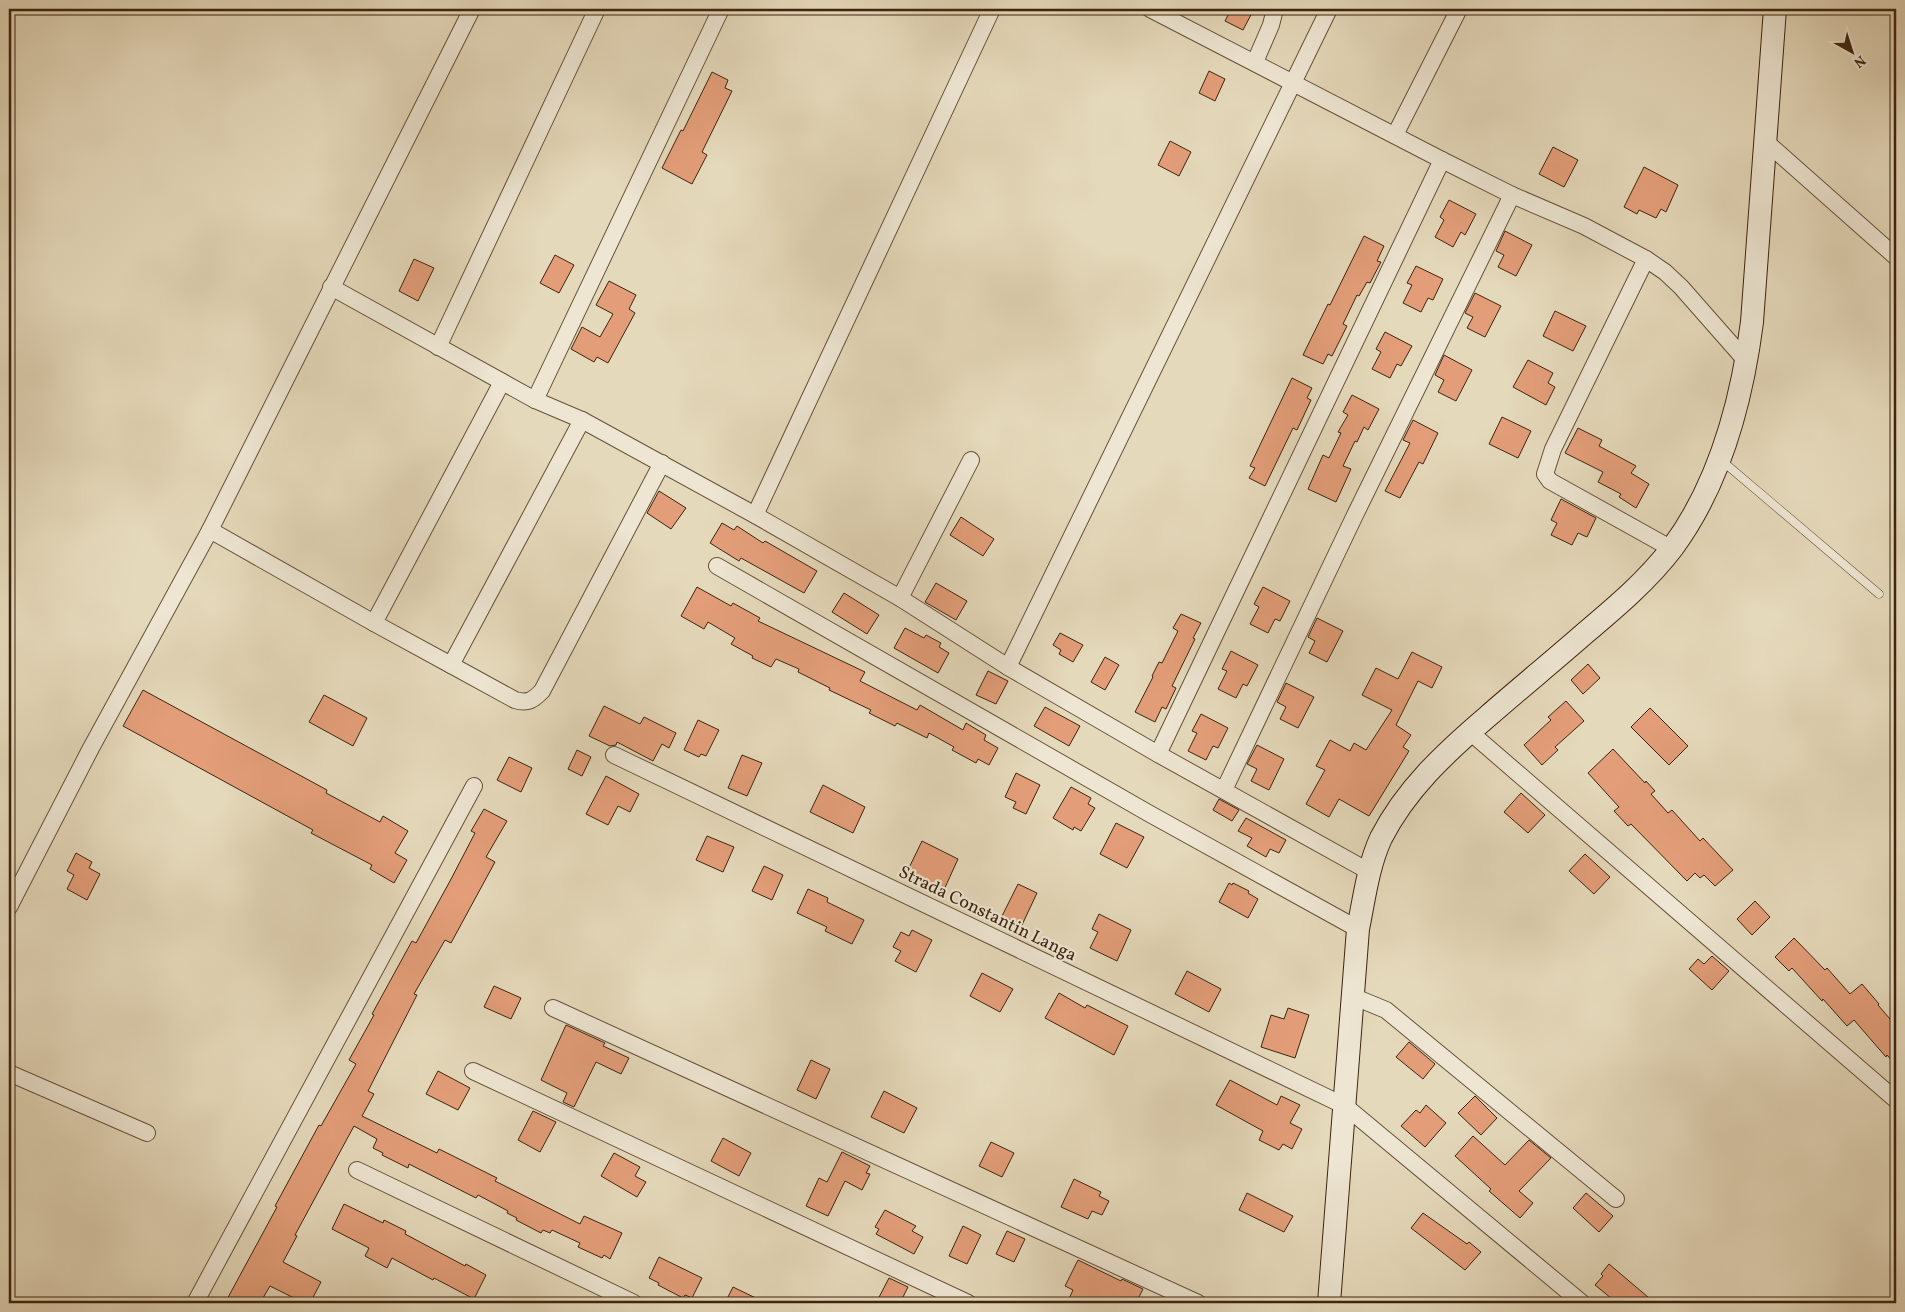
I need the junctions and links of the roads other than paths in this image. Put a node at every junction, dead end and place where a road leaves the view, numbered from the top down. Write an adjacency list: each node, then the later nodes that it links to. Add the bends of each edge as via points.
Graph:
1 (472, 9): 18 (street)
2 (597, 9): 19 (street)
3 (721, 9): 22 (street)
4 (992, 9): 27 (street)
5 (1150, 9): 10 (street)
6 (1275, 9): 10 (street)
7 (1329, 9): 11 (street)
8 (1459, 9): 12 (street)
9 (1775, 9): 13 (main road)
10 (1255, 62): 11 (street)
11 (1294, 83): 12 (street); 35 (street)
12 (1395, 135): 14 (street)
13 (1764, 141): 16 (street); 20 (main road)
14 (1442, 160): 15 (street); 37 (street)
15 (1512, 195): 17 (street, via 1584,226); 40 (street)
16 (1896, 258)
17 (1646, 259): 20 (street, via 1681,287); 29 (street, via 1553,449 1545,474 1550,481)
18 (331, 287): 19 (street); 28 (street)
19 (438, 347): 21 (street)
20 (1747, 362): 24 (main road)
21 (502, 382): 22 (street); 33 (street)
22 (535, 400): 23 (street)
23 (582, 420): 26 (street); 34 (street)
24 (1719, 459): 29 (main road, via 1695,512); 31 (lane)
25 (971, 460): 32 (street)
26 (662, 463): 27 (street); 34 (street, via 542,691 533,700 526,703 515,700)
27 (755, 515): 32 (street)
28 (210, 530): 33 (street); 42 (street)
29 (1672, 549): 36 (main road, via 1626,599)
30 (717, 566): 43 (street)
31 (1879, 594)
32 (900, 598): 35 (street)
33 (374, 624): 34 (street)
34 (451, 665)
35 (1008, 667): 37 (street)
36 (1470, 732): 41 (main road, via 1431,768 1399,807 1380,840); 48 (street)
37 (1158, 754): 40 (street)
38 (614, 755): 49 (street, Strada Constantin Langa)
39 (474, 786): 53 (street)
40 (1224, 790): 41 (street)
41 (1370, 872): 43 (main road)
42 (9, 907)
43 (1358, 930): 44 (main road)
44 (1352, 996): 49 (main road); 52 (street, via 1386,1010)
45 (554, 1008): 56 (street)
46 (473, 1070): 55 (street)
47 (9, 1073): 50 (street)
48 (1896, 1100)
49 (1345, 1106): 57 (main road); 58 (street, Strada Constantin Langa)
50 (147, 1132)
51 (357, 1170): 54 (street)
52 (1616, 1199)
53 (194, 1303)
54 (634, 1303)
55 (968, 1303)
56 (1198, 1303)
57 (1329, 1303)
58 (1582, 1303)

